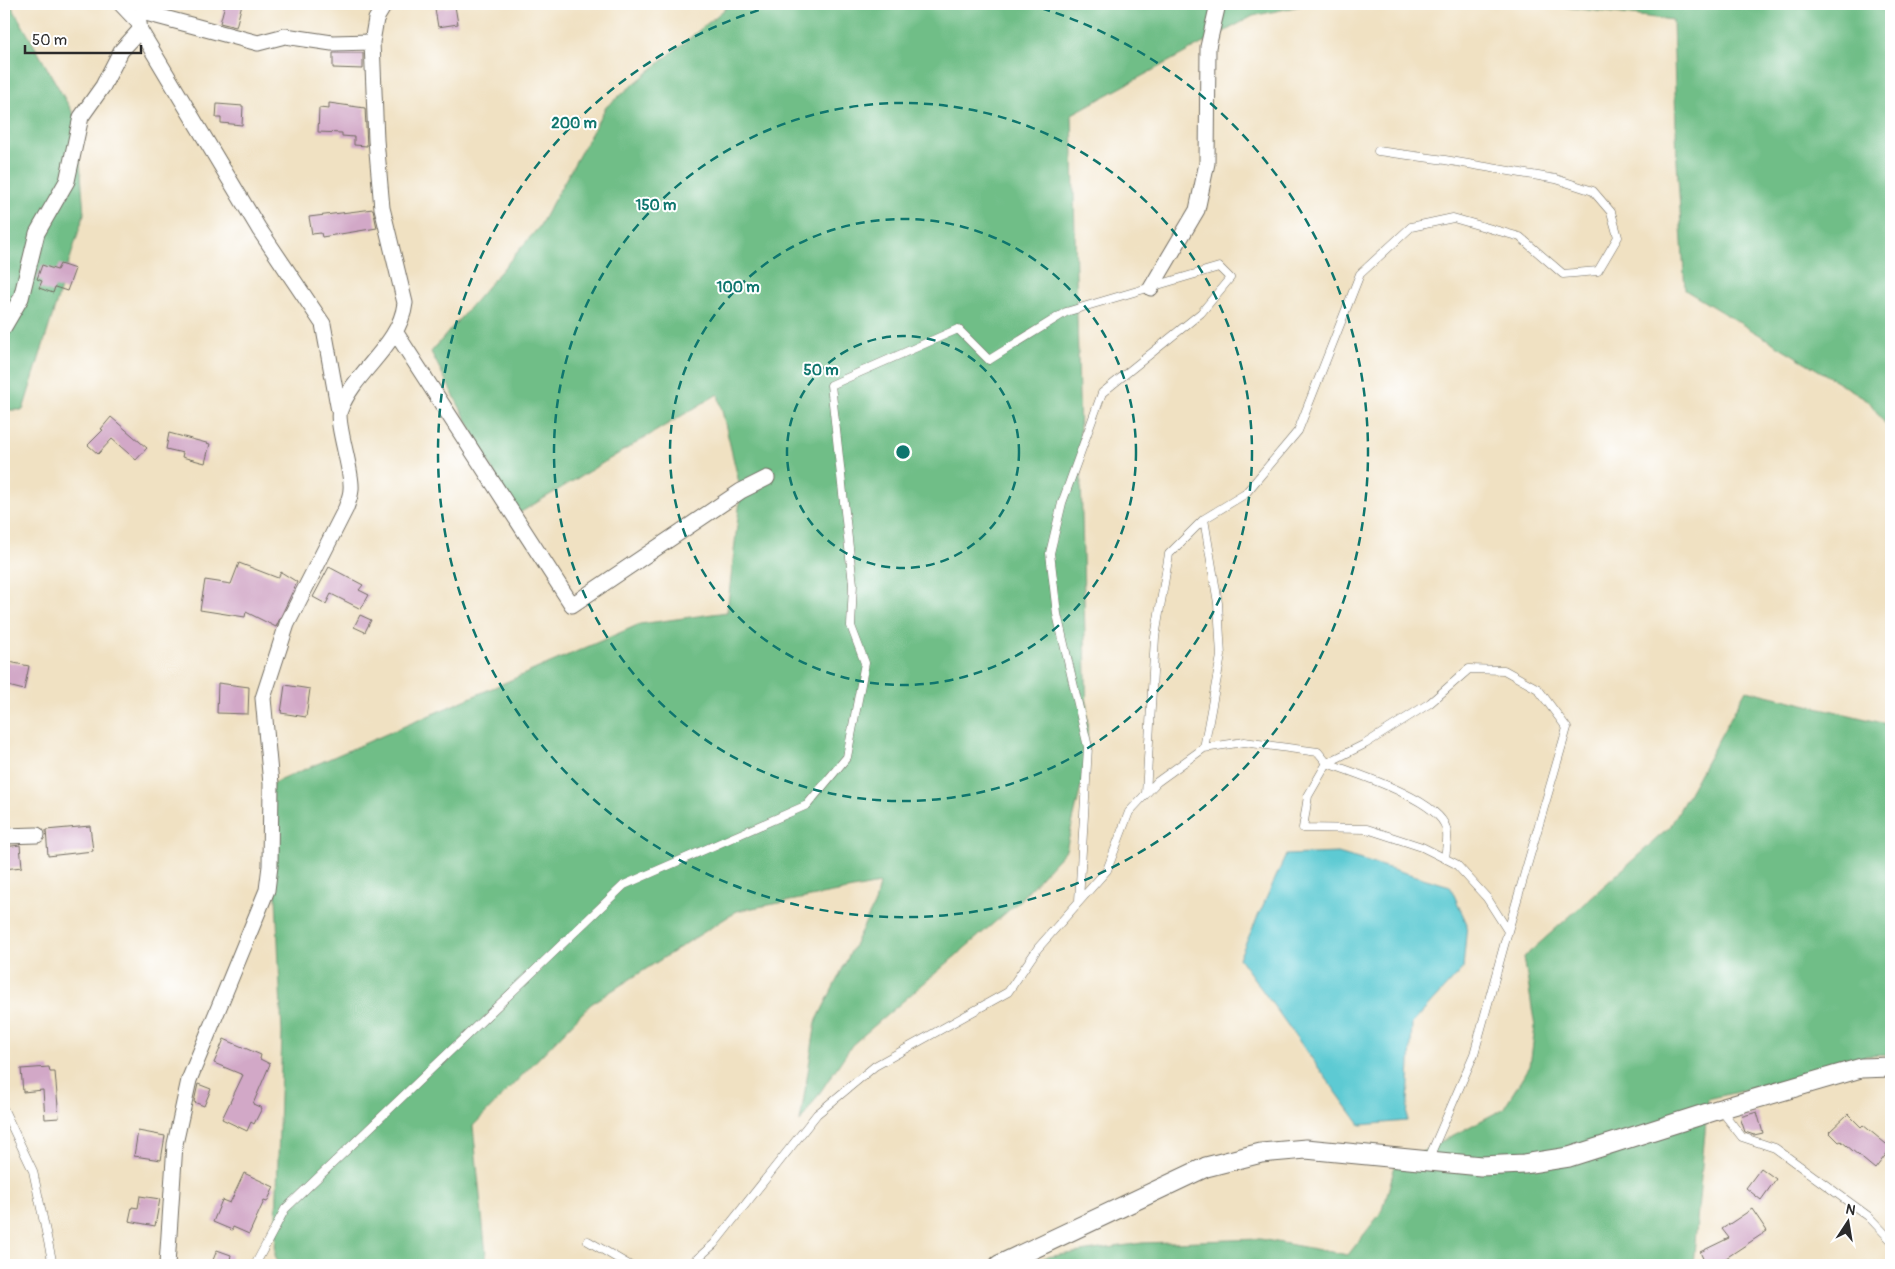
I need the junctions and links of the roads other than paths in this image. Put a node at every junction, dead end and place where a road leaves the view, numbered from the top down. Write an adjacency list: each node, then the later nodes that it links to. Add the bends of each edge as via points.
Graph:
1 (121, 4): 4 (street)
2 (385, 4): 5 (street, via 376,19)
3 (1218, 4): 7 (street, via 1208,47 1207,163 1197,210)
4 (142, 17): 5 (street, via 258,43 285,36 332,43); 8 (street, via 103,86 81,117 67,181 37,233 21,298); 10 (street, via 259,229 323,324)
5 (372, 42): 9 (street, via 382,208 405,303)
6 (1378, 151): 12 (lane, via 1556,179 1593,191 1611,212 1618,237 1598,271 1563,274 1520,237 1453,218 1411,227 1360,274 1298,431 1245,494)
7 (1151, 288): 19 (lane, via 1219,267 1230,278 1201,313 1102,393 1062,503 1050,554 1057,614 1088,747); 29 (lane, via 1066,312 989,360 958,329 831,384 853,584 851,626 865,663 847,757 807,805 624,885 285,1209)
8 (4, 327)
9 (396, 333): 10 (street, via 357,382); 11 (street, via 572,604 741,491)
10 (339, 411): 28 (street, via 351,488 346,508 287,624 263,698 271,784 267,890 189,1080 175,1144)
11 (767, 478)
12 (1204, 519): 13 (lane, via 1218,603 1221,656); 15 (lane, via 1169,554 1155,637)
13 (1204, 748): 14 (lane, via 1244,742 1318,752); 15 (lane)
14 (1326, 763): 18 (lane, via 1402,792 1442,818 1447,829); 18 (lane, via 1308,796 1303,828 1367,829); 20 (lane, via 1365,744 1430,703 1468,669 1504,670 1538,689 1567,728)
15 (1146, 794): 19 (lane, via 1129,812 1107,870)
16 (37, 835): 17 (street)
17 (4, 836)
18 (1445, 858): 20 (lane, via 1456,864 1487,898)
19 (1079, 901): 31 (lane, via 1038,948 1008,992 875,1066 817,1114 714,1244)
20 (1508, 931): 24 (lane, via 1474,1054)
21 (1891, 1067): 22 (street, via 1861,1068)
22 (1720, 1109): 24 (street, via 1569,1157 1481,1166); 25 (lane, via 1742,1137 1775,1148 1868,1216)
23 (4, 1110): 27 (lane, via 33,1171)
24 (1428, 1161): 32 (street, via 1315,1150 1261,1153 1206,1167)
25 (1891, 1240)
26 (588, 1241): 30 (lane)
27 (53, 1265)
28 (167, 1265)
29 (255, 1265)
30 (629, 1265)
31 (690, 1265)
32 (999, 1265)

